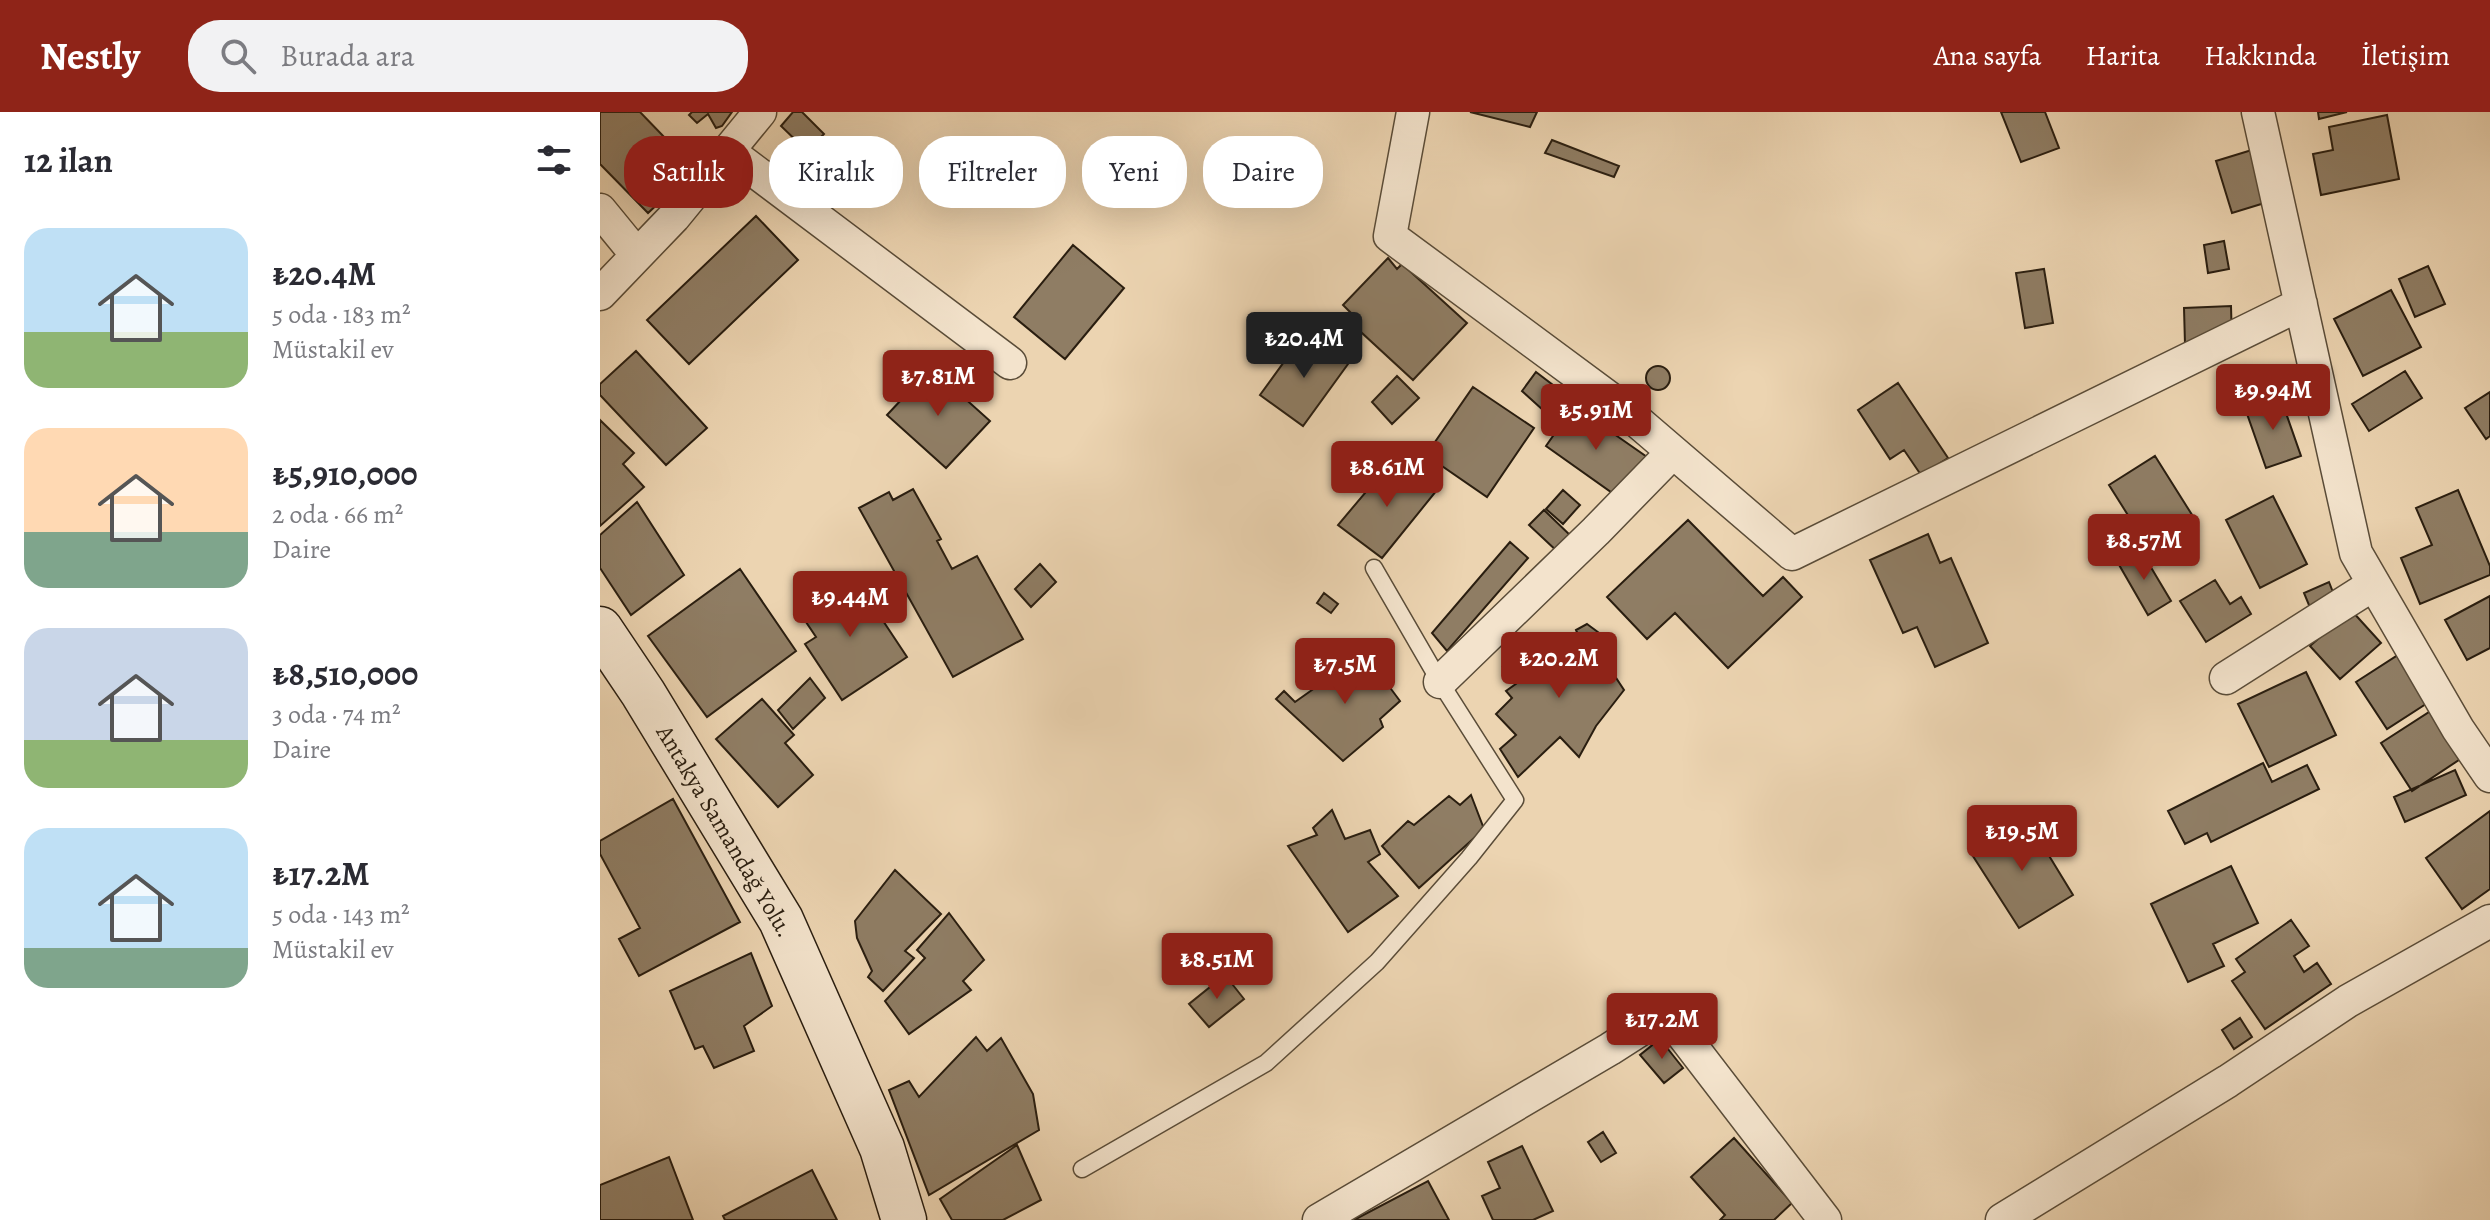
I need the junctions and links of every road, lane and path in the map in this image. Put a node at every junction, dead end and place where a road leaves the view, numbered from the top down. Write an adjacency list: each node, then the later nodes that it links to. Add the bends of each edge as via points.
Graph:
1 (760, 112): 4 (street)
2 (1413, 112): 12 (street, via 1390,236 1616,403)
3 (2258, 112): 10 (street)
4 (740, 136)
5 (753, 170): 11 (street)
6 (681, 208): 8 (street)
7 (600, 210): 8 (street)
8 (636, 254): 9 (street)
9 (600, 294)
10 (2301, 304): 12 (street, via 1792,554); 14 (street, via 2356,553)
11 (1010, 363)
12 (1673, 452): 17 (street)
13 (1374, 568): 17 (lane)
14 (2374, 584): 16 (street); 18 (street)
15 (600, 629): 21 (street, Antakya Samandağ Yolu., via 781,920 882,1148)
16 (2226, 678)
17 (1440, 682): 20 (lane, via 1515,800 1377,962 1266,1063)
18 (2490, 776)
19 (2490, 921): 24 (street, via 2348,1001)
20 (1082, 1169)
21 (904, 1220)
22 (1319, 1220): 23 (street, via 1666,1013)
23 (1825, 1220)
24 (2002, 1220)

